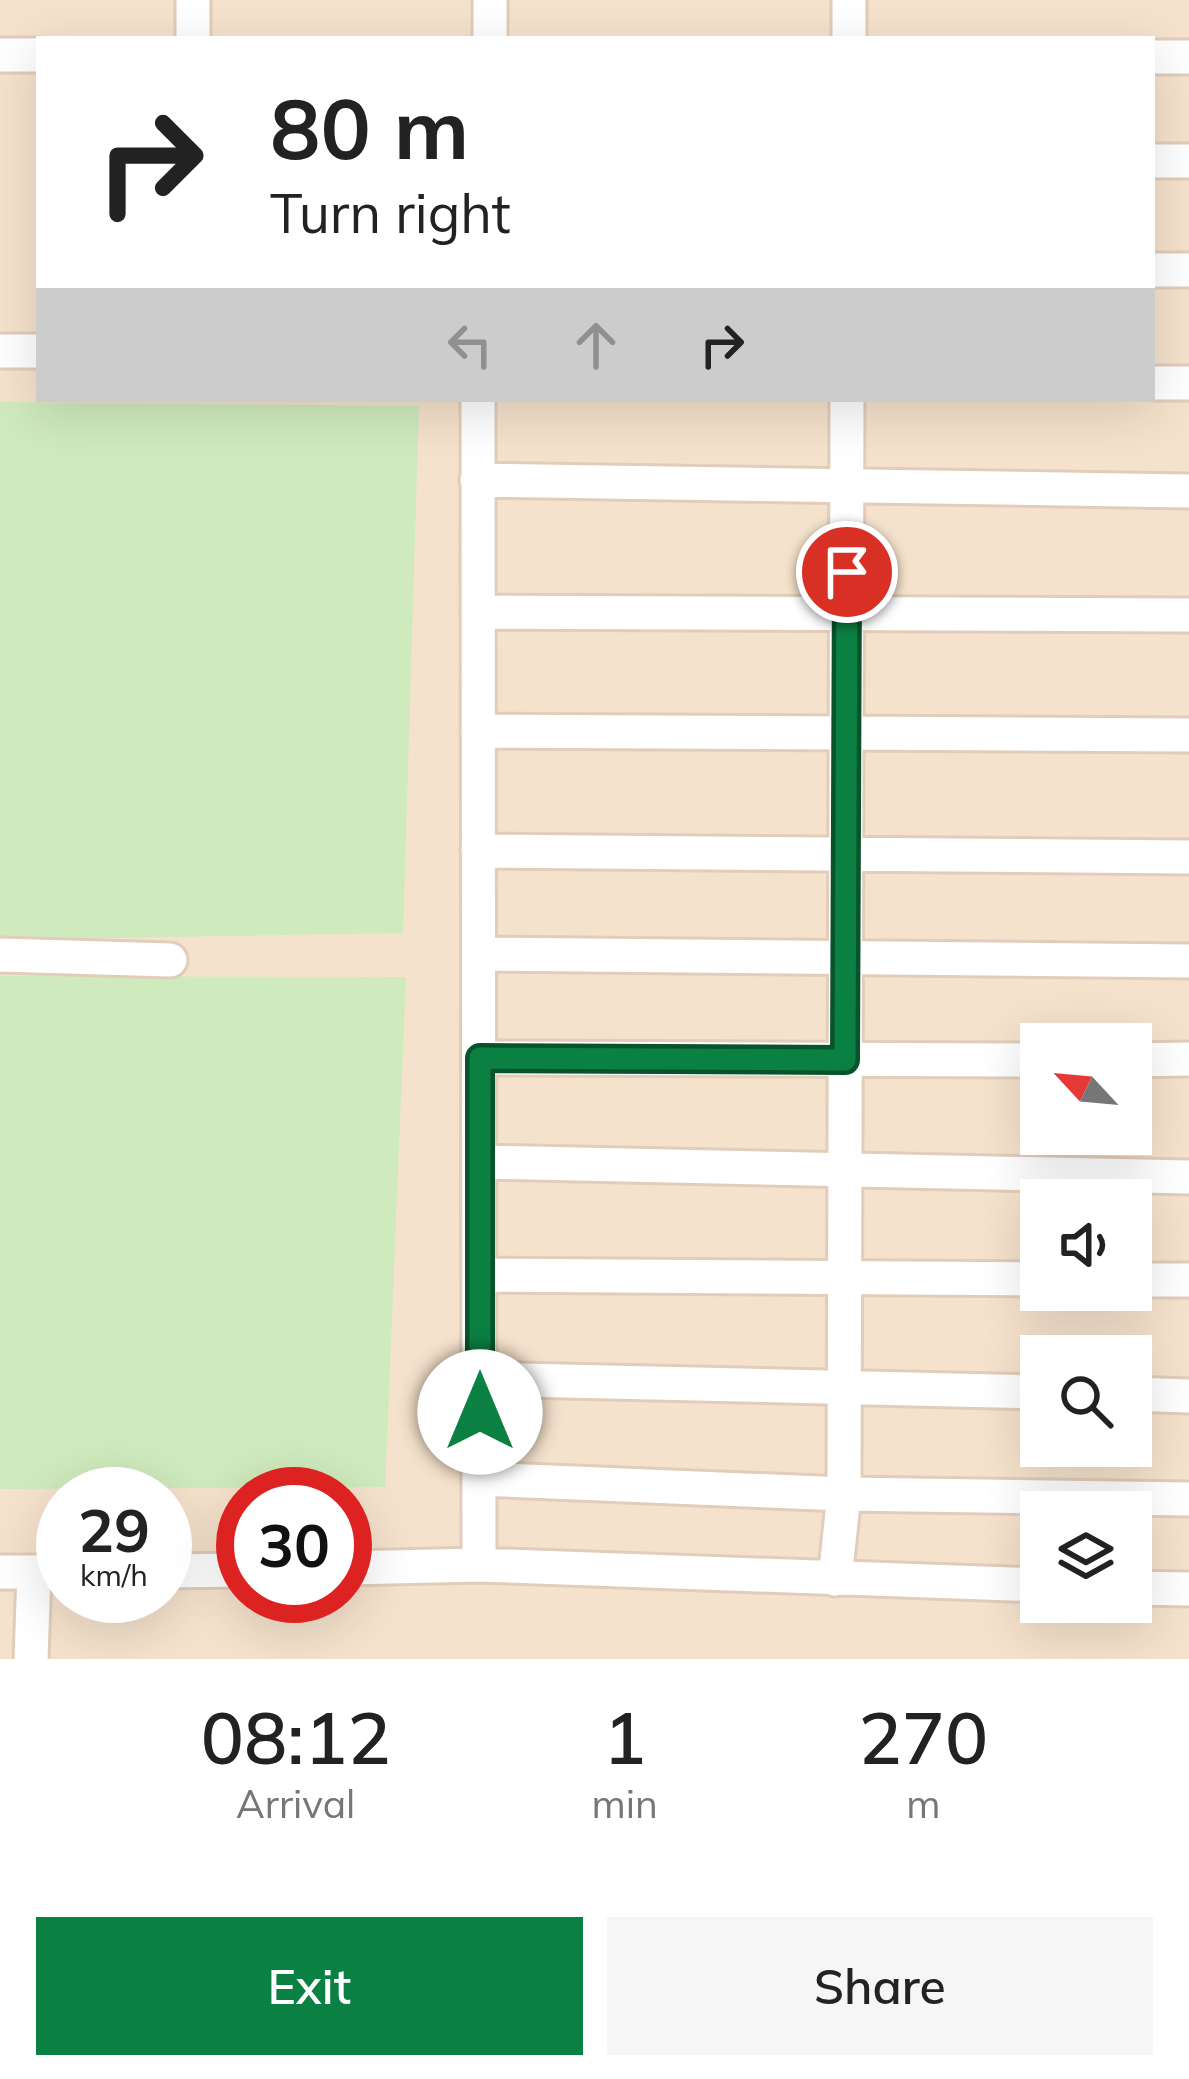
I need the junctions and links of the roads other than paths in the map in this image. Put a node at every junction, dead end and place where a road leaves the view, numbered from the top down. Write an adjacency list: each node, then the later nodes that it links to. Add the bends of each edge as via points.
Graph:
1 (193, 0): 4 (street)
2 (490, 0): 5 (street)
3 (849, 0): 6 (street)
4 (193, 36)
5 (490, 36)
6 (848, 36)
7 (0, 55): 8 (street)
8 (36, 55)
9 (1155, 57): 10 (street)
10 (1189, 57)
11 (1155, 161): 12 (street)
12 (1189, 161)
13 (1155, 270): 14 (street)
14 (1189, 270)
15 (0, 351): 16 (street)
16 (36, 351)
17 (1155, 383): 18 (street)
18 (1189, 383)
19 (478, 402): 21 (street)
20 (848, 402): 22 (street)
21 (477, 480): 22 (street); 24 (street)
22 (847, 486): 23 (street); 25 (street)
23 (1189, 490)
24 (478, 612): 25 (street); 27 (street)
25 (846, 615): 26 (street); 28 (street)
26 (1189, 615)
27 (478, 731): 28 (street); 30 (street)
28 (846, 734): 29 (street); 31 (street)
29 (1189, 735)
30 (478, 850): 31 (street); 33 (street)
31 (846, 855): 32 (street); 35 (street)
32 (1189, 857)
33 (479, 953): 35 (street); 38 (street)
34 (0, 955): 36 (street)
35 (845, 958): 37 (street); 39 (street)
36 (170, 960)
37 (1189, 962)
38 (480, 1058): 39 (street); 43 (street)
39 (845, 1060): 40 (street); 44 (street)
40 (1020, 1060)
41 (1152, 1060): 42 (street)
42 (1189, 1060)
43 (480, 1162): 44 (street); 46 (street)
44 (845, 1170): 45 (street); 47 (street)
45 (1189, 1178)
46 (480, 1275): 47 (street); 51 (street)
47 (844, 1278): 48 (street); 52 (street)
48 (1020, 1279)
49 (1152, 1280): 50 (street)
50 (1189, 1280)
51 (480, 1378): 52 (street); 56 (street)
52 (844, 1388): 53 (street); 57 (street)
53 (1020, 1392)
54 (1152, 1395): 55 (street)
55 (1189, 1396)
56 (479, 1479): 57 (street); 59 (street)
57 (844, 1494): 58 (street); 63 (street)
58 (1189, 1499)
59 (479, 1565): 60 (street); 63 (street)
60 (372, 1567)
61 (36, 1572): 62 (street)
62 (0, 1573)
63 (835, 1579): 64 (street)
64 (1020, 1584)
65 (1152, 1588): 66 (street)
66 (1189, 1589)
67 (38, 1623): 68 (street)
68 (31, 1659)

